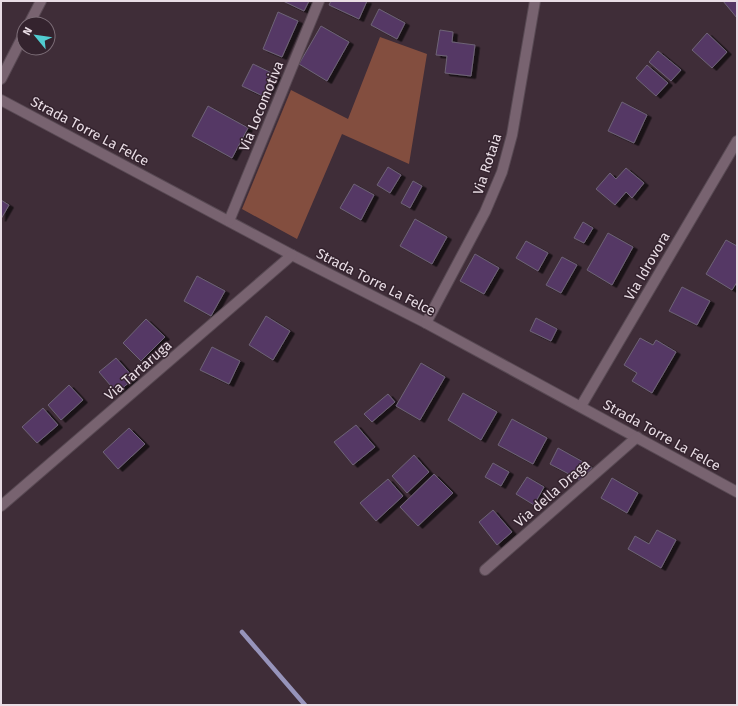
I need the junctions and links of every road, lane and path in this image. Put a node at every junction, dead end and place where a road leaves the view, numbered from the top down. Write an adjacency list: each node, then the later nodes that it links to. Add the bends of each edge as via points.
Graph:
1 (41, 1): 4 (street)
2 (319, 1): 9 (street, Via Locomotiva)
3 (535, 1): 11 (street, Via Rotaia, via 512,135 502,172 485,212)
4 (33, 16)
5 (16, 50): 6 (street)
6 (1, 79)
7 (1, 100): 9 (street, Strada Torre La Felce)
8 (737, 141): 12 (street, Via Idrovora)
9 (229, 221): 10 (street, Strada Torre La Felce)
10 (292, 255): 11 (street, Strada Torre La Felce); 15 (street, Via Tartaruga)
11 (426, 323): 12 (street, Strada Torre La Felce)
12 (581, 406): 13 (street, Strada Torre La Felce)
13 (637, 438): 14 (street, Strada Torre La Felce); 16 (street, Via della Draga)
14 (737, 492)
15 (1, 506)
16 (486, 570)

